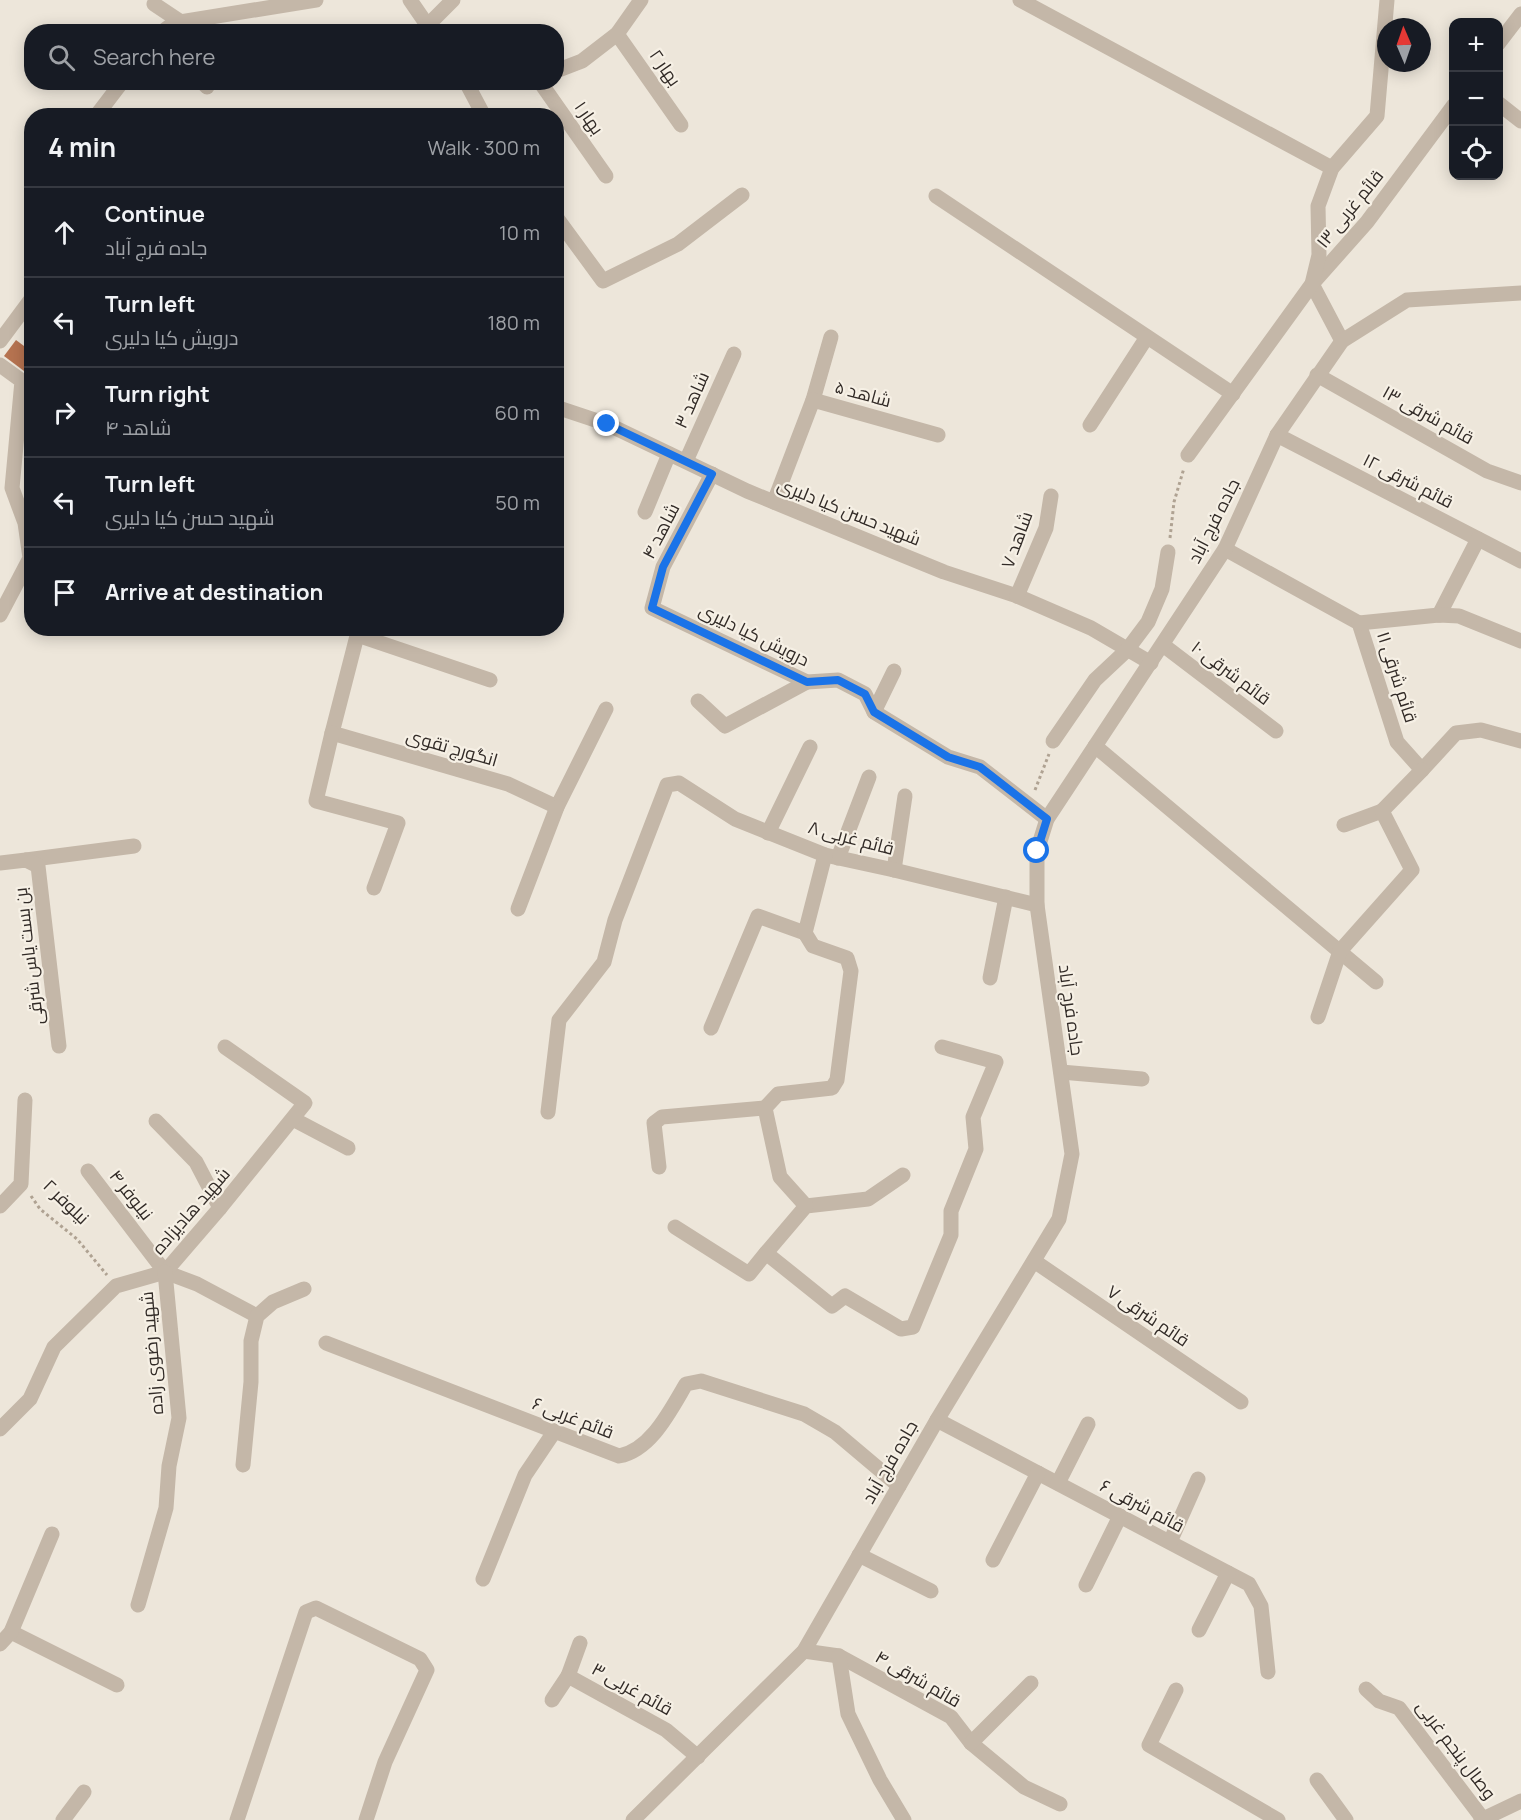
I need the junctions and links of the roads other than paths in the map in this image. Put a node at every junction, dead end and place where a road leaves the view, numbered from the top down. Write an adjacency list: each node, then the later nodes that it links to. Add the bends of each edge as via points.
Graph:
1 (310, 0): 9 (street)
2 (410, 0): 11 (street)
3 (453, 0): 12 (street)
4 (640, 0): 13 (street)
5 (1020, 0): 27 (street)
6 (1387, 0): 27 (street, via 1377,116)
7 (154, 4): 9 (street)
8 (1521, 14): 14 (street)
9 (181, 22): 10 (street)
10 (173, 24)
11 (427, 24)
12 (433, 24)
13 (617, 34): 15 (street, via 582,61); 26 (street, بهار ۲)
14 (1503, 37)
15 (564, 67)
16 (116, 90): 20 (street)
17 (472, 90): 21 (street)
18 (546, 90): 22 (street, بهار ۱)
19 (1503, 107): 25 (street)
20 (102, 108)
21 (476, 108)
22 (558, 108)
23 (1449, 112): 32 (street, قائم غربی ۱۳, via 1367,222)
24 (564, 116): 28 (street, بهار ۱)
25 (1521, 121)
26 (681, 124)
27 (1332, 168): 32 (street, via 1318,206 1319,255)
28 (606, 176)
29 (742, 195): 31 (street, via 678,244 603,281)
30 (936, 196): 36 (street)
31 (564, 227)
32 (1312, 284): 38 (street); 43 (street, قائم غربی ۱۳)
33 (1521, 293): 38 (street, جاده فرج آباد, via 1407,300)
34 (24, 309): 37 (street)
35 (831, 337): 44 (street)
36 (1147, 337): 43 (street); 47 (street)
37 (0, 341)
38 (1342, 341): 41 (street, جاده فرج آباد)
39 (734, 354): 52 (street, شاهد ۳)
40 (0, 365): 42 (street)
41 (1317, 375): 49 (street, جاده فرج آباد); 54 (street, قائم شرقی ۱۳, via 1487,471)
42 (24, 380)
43 (1233, 394): 51 (street, قائم غربی ۱۳)
44 (813, 400): 48 (street, شاهد ۵); 56 (street, شاهد ۵)
45 (24, 403): 58 (street, via 12,488)
46 (564, 410): 50 (street, شهید حسن کیا دلیری, via 607,424)
47 (1090, 425)
48 (938, 435)
49 (1277, 435): 59 (street, قائم شرقی ۱۲); 60 (street, جاده فرج آباد)
50 (669, 454): 52 (street, شهید حسن کیا دلیری); 57 (street)
51 (1188, 455)
52 (686, 461): 53 (street, شهید حسن کیا دلیری)
53 (712, 474): 56 (street, شهید حسن کیا دلیری); 65 (street, شاهد ۴, via 663,567)
54 (1521, 483)
55 (1051, 496): 64 (street, شاهد ۷, via 1046,528)
56 (774, 502): 64 (street, شهید حسن کیا دلیری, via 944,572)
57 (645, 512)
58 (24, 514)
59 (1478, 539): 62 (street, قائم شرقی ۱۲); 67 (street)
60 (1226, 549): 68 (street, قائم شرقی ۱۱); 72 (street, جاده فرج آباد)
61 (1168, 552): 73 (street, via 1162,589 1148,622)
62 (1521, 561)
63 (24, 569): 66 (street)
64 (1017, 596): 73 (street, شهید حسن کیا دلیری, via 1091,628)
65 (652, 608): 77 (street, درویش کیا دلیری)
66 (0, 615)
67 (1439, 615): 68 (street); 71 (street, via 1459,616)
68 (1359, 622): 87 (street, قائم شرقی ۱۱, via 1398,742)
69 (357, 636): 82 (street)
70 (369, 636): 76 (street)
71 (1521, 640)
72 (1163, 645): 74 (street, جاده فرج آباد); 81 (street, قائم شرقی ۱۰)
73 (1127, 650): 74 (street, شهید حسن کیا دلیری); 83 (street, via 1095,681)
74 (1151, 663): 85 (street, جاده فرج آباد)
75 (894, 671): 80 (street)
76 (490, 681)
77 (807, 682): 78 (street, via 725,726); 80 (street, درویش کیا دلیری, via 838,680 865,694)
78 (698, 700)
79 (606, 709): 90 (street)
80 (874, 712): 92 (street, درویش کیا دلیری, via 948,757 980,767)
81 (1276, 731)
82 (332, 733): 90 (street, انگورج تقوی, via 508,784); 100 (street, via 316,801 398,823)
83 (1053, 741)
84 (1521, 741): 87 (street, via 1481,730 1456,733)
85 (1095, 746): 92 (street, جاده فرج آباد); 105 (street)
86 (810, 747): 94 (street)
87 (1422, 770): 91 (street)
88 (869, 777): 96 (street)
89 (905, 796): 99 (street)
90 (557, 807): 103 (street)
91 (1382, 811): 93 (street); 105 (street, via 1412,870)
92 (1047, 819): 102 (street, جاده فرج آباد, via 1037,851)
93 (1344, 825)
94 (768, 833): 96 (street, قائم غربی ۸); 117 (street, قائم غربی ۸, via 735,819 680,783 667,785 603,962 559,1020)
95 (134, 846): 97 (street)
96 (832, 856): 99 (street, قائم غربی ۸); 104 (street)
97 (26, 860): 98 (street, بن بست یاس شرقی); 110 (street, بن بست یاس شرقی, via 38,866)
98 (0, 863)
99 (894, 870): 101 (street, قائم غربی ۸)
100 (374, 888)
101 (1006, 897): 102 (street, قائم غربی ۸); 106 (street)
102 (1037, 905): 113 (street, جاده فرج آباد)
103 (518, 909)
104 (806, 933): 109 (street, via 758,916); 116 (street, via 813,946 847,958 851,971 837,1080 832,1088 778,1094)
105 (1340, 951): 107 (street); 108 (street)
106 (990, 978)
107 (1376, 982)
108 (1318, 1017)
109 (711, 1028)
110 (59, 1046)
111 (225, 1047): 118 (street, شهید هادیزاده, via 305,1103)
112 (942, 1047): 128 (street, via 996,1062 973,1117 976,1149 951,1210 951,1235 913,1327 902,1329 845,1296 832,1306)
113 (1060, 1072): 114 (street); 129 (street, جاده فرج آباد, via 1072,1154 1059,1219)
114 (1143, 1079)
115 (25, 1100): 124 (street, نیلوفر ۲, via 21,1184)
116 (765, 1108): 121 (street, via 662,1117 654,1123); 125 (street, via 780,1177)
117 (548, 1112)
118 (293, 1119): 120 (street); 126 (street, شهید هادیزاده)
119 (156, 1121): 126 (street, via 196,1162)
120 (348, 1148)
121 (659, 1167)
122 (88, 1171): 130 (street, نیلوفر ۴)
123 (903, 1175): 125 (street, via 868,1199)
124 (0, 1206)
125 (806, 1206): 128 (street)
126 (220, 1208): 130 (street, شهید هادیزاده)
127 (675, 1227): 128 (street, via 750,1274)
128 (766, 1253)
129 (1034, 1261): 134 (street, قائم شرقی ۷); 135 (street, جاده فرج آباد)
130 (165, 1272): 132 (street); 137 (street, شهید هادیزاده, via 116,1286 54,1347 30,1399); 153 (street, شهید رضوی زاده, via 178,1418 166,1509)
131 (304, 1289): 132 (street, via 273,1302)
132 (257, 1316): 139 (street, via 251,1341)
133 (326, 1342): 138 (street, قائم غربی ۶)
134 (1240, 1402)
135 (937, 1420): 140 (street, قائم شرقی ۶); 143 (street, جاده فرج آباد)
136 (1088, 1424): 142 (street)
137 (0, 1429)
138 (554, 1431): 143 (street, قائم غربی ۶, via 619,1456 631,1454 665,1419 686,1384 702,1381 804,1414 835,1432); 150 (street, via 525,1475)
139 (243, 1465)
140 (1038, 1473): 142 (street, قائم شرقی ۶); 148 (street)
141 (1198, 1479): 146 (street)
142 (1058, 1483): 144 (street, قائم شرقی ۶)
143 (898, 1486): 147 (street, جاده فرج آباد)
144 (1120, 1516): 146 (street, قائم شرقی ۶); 151 (street)
145 (52, 1534): 155 (street)
146 (1170, 1542): 149 (street, قائم شرقی ۶)
147 (859, 1555): 152 (street); 158 (street, جاده فرج آباد)
148 (993, 1560)
149 (1228, 1573): 154 (street); 160 (street, قائم شرقی ۶, via 1249,1584 1261,1606)
150 (483, 1579)
151 (1086, 1585)
152 (931, 1591)
153 (138, 1605)
154 (1199, 1630)
155 (11, 1632): 157 (street); 163 (street)
156 (580, 1643): 161 (street)
157 (0, 1644)
158 (804, 1650): 159 (street, قائم شرقی ۴); 168 (street, جاده فرج آباد)
159 (839, 1656): 167 (street, قائم شرقی ۴, via 951,1717); 178 (street, via 848,1714)
160 (1268, 1672)
161 (568, 1676): 166 (street, قائم غربی ۳); 168 (street, قائم غربی ۳, via 666,1730)
162 (1030, 1683): 167 (street)
163 (117, 1685)
164 (1366, 1689): 173 (street, وصال پنجم غربی, via 1379,1701 1398,1707)
165 (1176, 1690): 179 (street, via 1149,1745)
166 (552, 1700)
167 (971, 1743): 172 (street, قائم شرقی ۴, via 1024,1787)
168 (698, 1756): 177 (street, جاده فرج آباد)
169 (1317, 1780): 180 (street)
170 (84, 1792): 174 (street)
171 (1521, 1801): 173 (street)
172 (1060, 1804)
173 (1482, 1819)
174 (63, 1820)
175 (237, 1820): 176 (street, via 306,1612 316,1608 420,1659 427,1670 385,1762)
176 (366, 1820)
177 (633, 1820)
178 (904, 1820)
179 (1278, 1820)
180 (1346, 1820)

